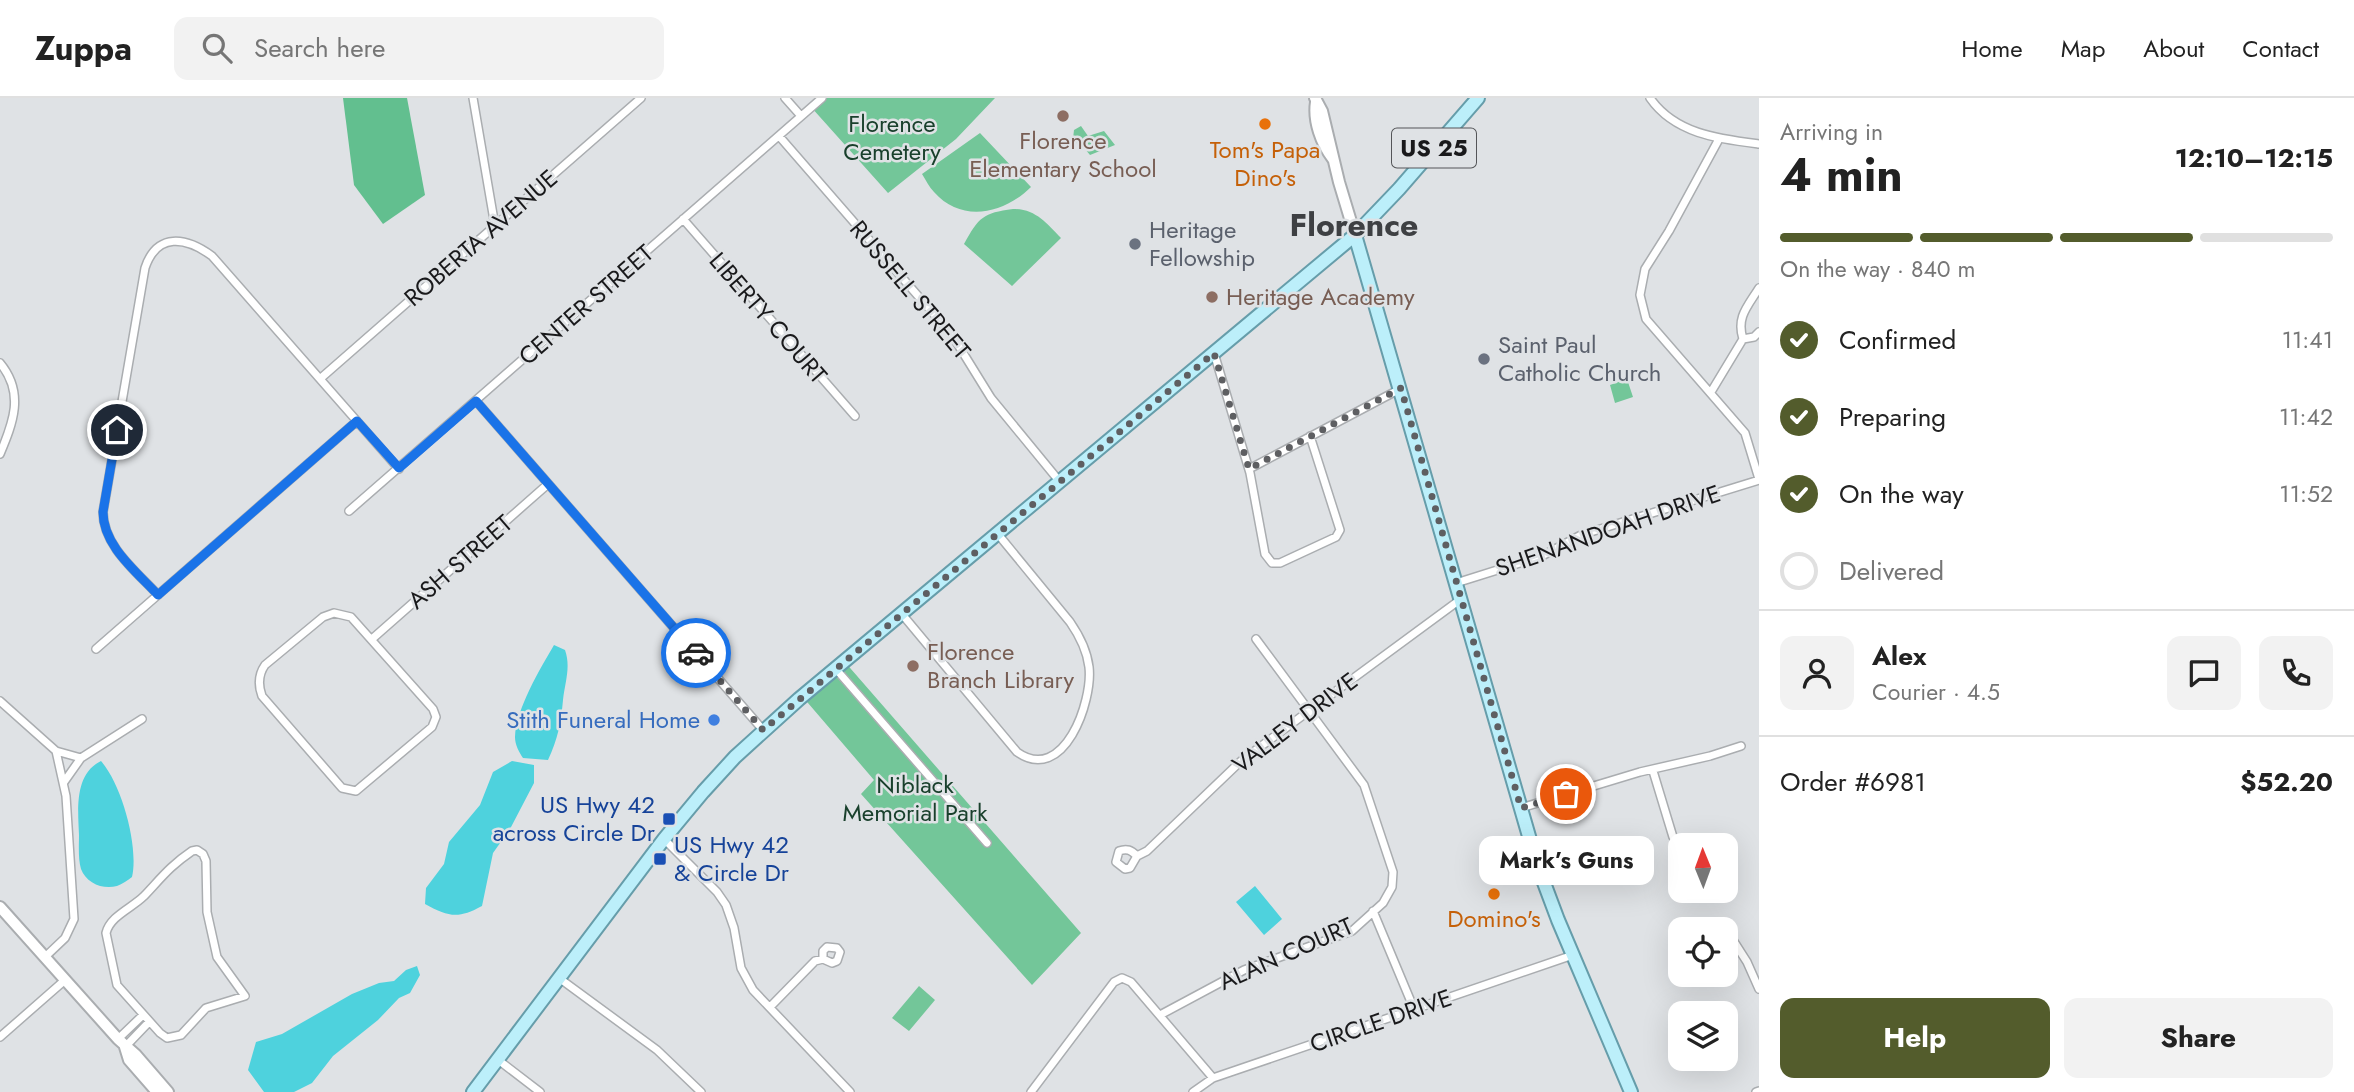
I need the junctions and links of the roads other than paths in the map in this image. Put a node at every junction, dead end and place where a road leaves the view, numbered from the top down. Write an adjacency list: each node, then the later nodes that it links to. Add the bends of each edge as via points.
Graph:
1 (472, 98): 13 (street)
2 (641, 98): 13 (street, ROBERTA AVENUE)
3 (786, 98): 8 (street)
4 (822, 98): 8 (street, CENTER STREET)
5 (1478, 98): 14 (main road, US 25)
6 (1650, 98): 10 (street, via 1666,117)
7 (1316, 100): 14 (street, via 1324,148 1333,159)
8 (802, 116): 9 (street, CENTER STREET)
9 (779, 136): 12 (street, CENTER STREET); 31 (street, RUSSELL STREET, via 952,335 991,398)
10 (1719, 139): 11 (street); 22 (street, via 1645,269 1640,295 1646,319)
11 (1759, 144)
12 (683, 219): 23 (street, CENTER STREET); 24 (street, LIBERTY COURT)
13 (495, 226): 20 (street, ROBERTA AVENUE)
14 (1355, 235): 18 (main road); 21 (main road)
15 (1759, 289): 17 (street, via 1741,318)
16 (1759, 332): 17 (street)
17 (1743, 339): 22 (street)
18 (1214, 353): 29 (street); 31 (main road)
19 (0, 363): 27 (street, via 12,384 15,407)
20 (321, 378): 25 (street); 36 (street, via 212,256 178,242 153,249 145,268 103,518 112,544)
21 (1401, 388): 26 (street); 35 (main road)
22 (1711, 392): 30 (street, via 1745,433)
23 (476, 401): 28 (street, CENTER STREET); 32 (street)
24 (855, 416)
25 (357, 421): 28 (street); 36 (street)
26 (1310, 436): 29 (street); 29 (street, via 1340,530 1336,537 1272,563 1265,554)
27 (0, 454)
28 (399, 468): 33 (street, CENTER STREET)
29 (1249, 469)
30 (1759, 479): 35 (street, SHENANDOAH DRIVE, via 1581,535 1542,556)
31 (1060, 482): 34 (main road)
32 (548, 485): 39 (street, ASH STREET); 46 (street)
33 (349, 512)
34 (997, 533): 38 (main road); 38 (street, via 1070,622 1087,656 1084,709 1074,732 1059,749 1038,759 1017,751)
35 (1457, 583): 37 (main road)
36 (158, 595): 41 (street)
37 (1461, 599): 44 (street, VALLEY DRIVE); 52 (main road)
38 (901, 613): 42 (main road)
39 (372, 639): 39 (street, via 351,617 328,614 265,665 259,680 262,696 342,788 352,792 432,727 436,717)
40 (1256, 639): 44 (street, ALAN COURT)
41 (96, 649)
42 (835, 668): 46 (main road); 55 (street)
43 (0, 701): 48 (street)
44 (1309, 711): 56 (street, VALLEY DRIVE, via 1241,761); 58 (street, ALAN COURT, via 1364,785 1391,865 1391,892)
45 (142, 719): 49 (street)
46 (763, 730): 54 (main road, via 704,789)
47 (1741, 746): 50 (street)
48 (56, 751): 49 (street); 51 (street)
49 (81, 758): 51 (street)
50 (1653, 771): 52 (street); 53 (street)
51 (64, 782): 61 (street, via 75,919 65,938)
52 (1521, 808): 60 (main road, via 1537,864)
53 (1672, 833)
54 (664, 839): 65 (main road); 68 (street, via 726,905 745,976)
55 (987, 843)
56 (1137, 856)
57 (0, 907): 61 (street)
58 (1373, 911): 69 (street); 70 (street, ALAN COURT, via 1344,935 1244,970)
59 (1738, 949): 64 (street)
60 (1573, 955): 69 (street, CIRCLE DRIVE); 84 (main road)
61 (45, 957): 66 (street)
62 (822, 959): 68 (street)
63 (1759, 965): 64 (street)
64 (1752, 972): 67 (street)
65 (558, 977): 74 (main road); 80 (street, via 657,1050)
66 (65, 980): 72 (street); 73 (street)
67 (1759, 989)
68 (771, 1006): 81 (street)
69 (1414, 1009): 75 (street, CIRCLE DRIVE)
70 (1160, 1015): 75 (street); 82 (street, via 1131,982 1118,980)
71 (146, 1018): 71 (street, via 115,980 107,928 173,864 199,851 206,861 207,912 218,957 245,996 206,1008 176,1037 163,1036); 73 (street)
72 (0, 1037)
73 (121, 1043): 76 (street, via 129,1060); 77 (street)
74 (497, 1059): 78 (main road); 79 (street)
75 (1213, 1078): 83 (street, CIRCLE DRIVE)
76 (158, 1092)
77 (169, 1092)
78 (473, 1092)
79 (540, 1092)
80 (701, 1092)
81 (850, 1092)
82 (1031, 1092)
83 (1193, 1092)
84 (1631, 1092)

